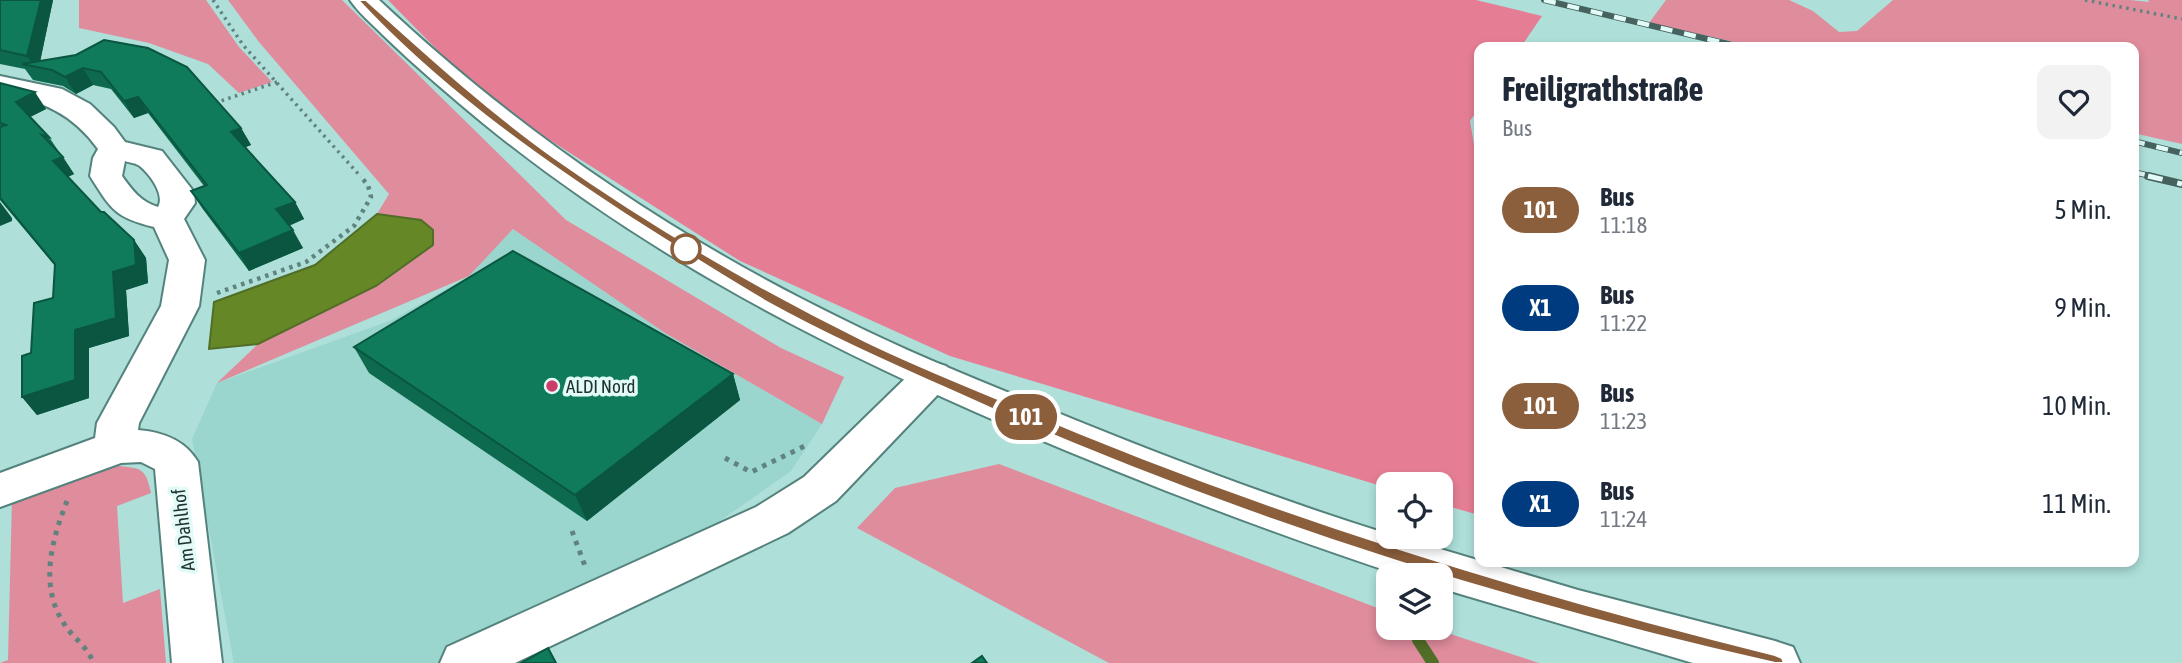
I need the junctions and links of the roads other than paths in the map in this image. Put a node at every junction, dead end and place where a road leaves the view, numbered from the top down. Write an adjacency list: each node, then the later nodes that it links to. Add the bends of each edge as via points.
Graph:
1 (363, 0): 5 (street, via 489,114 655,229 822,326)
2 (0, 85): 3 (street, via 46,93 71,103 88,115)
3 (114, 149): 4 (street, via 106,176 129,209); 4 (street, via 151,158 177,192 178,203)
4 (167, 219): 6 (street, via 187,260 180,306)
5 (932, 376): 9 (street, via 820,489 772,520); 10 (street, via 1083,442 1252,507 1430,566)
6 (100, 454): 7 (street, Am Dahlhof); 8 (street, Am Dahlhof, via 150,448 169,454 176,462)
7 (0, 490)
8 (197, 663)
9 (465, 663)
10 (1775, 663)

